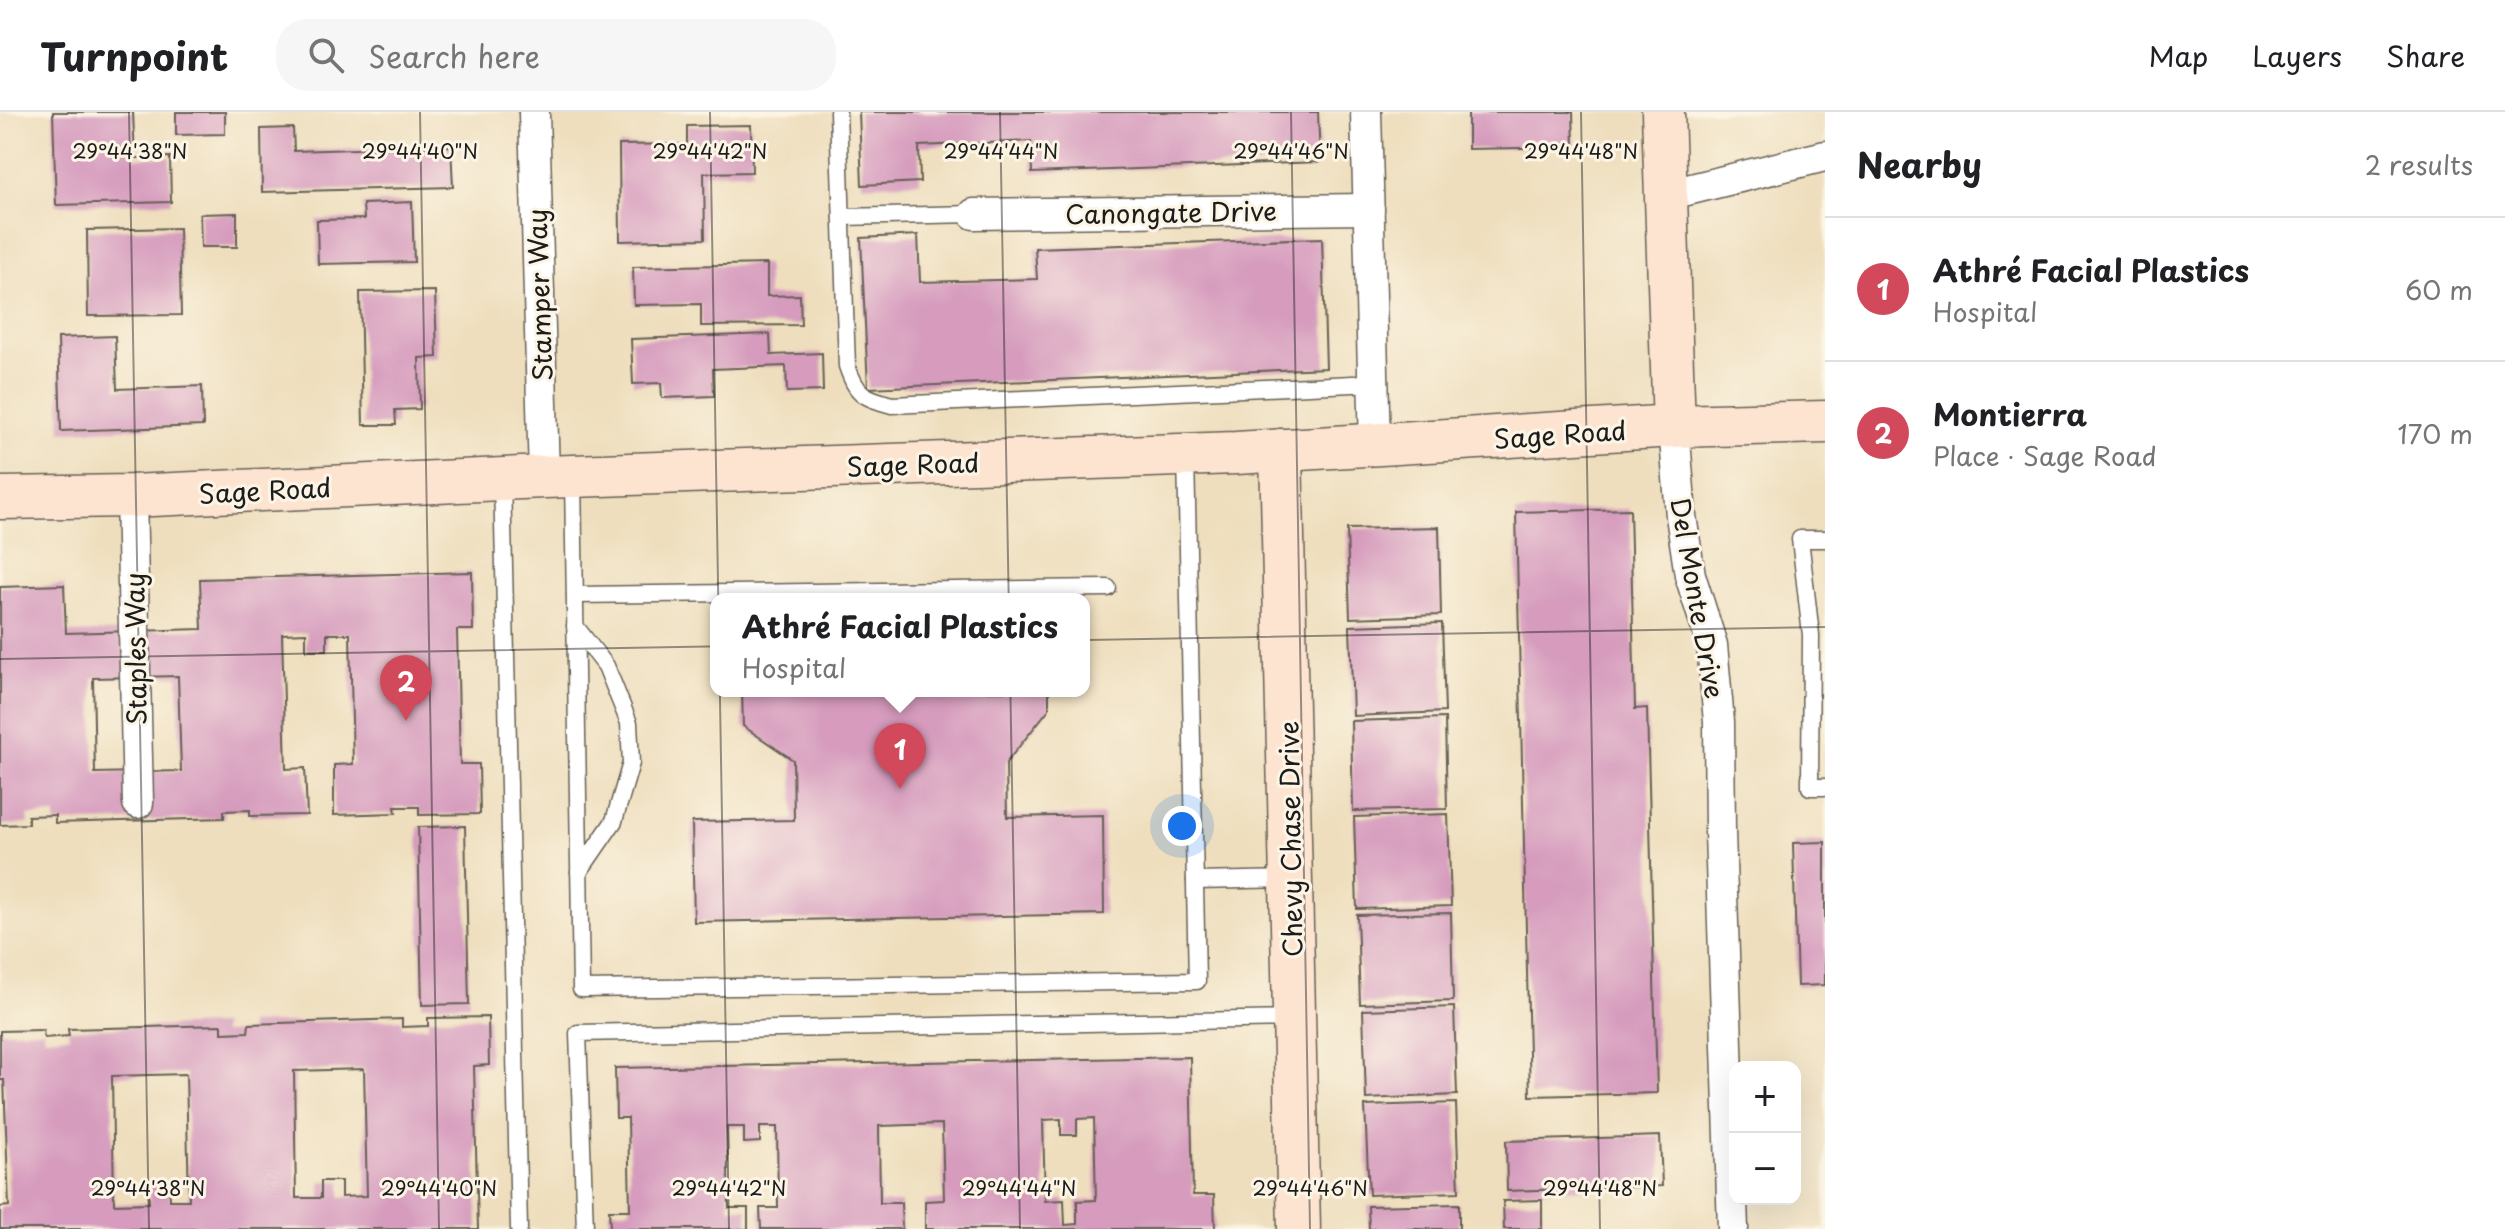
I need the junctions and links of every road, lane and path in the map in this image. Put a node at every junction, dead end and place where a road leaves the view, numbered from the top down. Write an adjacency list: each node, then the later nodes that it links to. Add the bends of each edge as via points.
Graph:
1 (534, 112): 16 (street, Stamper Way)
2 (838, 112): 9 (lane)
3 (1366, 112): 7 (street)
4 (1663, 112): 6 (main road, Del Monte Drive)
5 (1825, 156): 6 (street)
6 (1667, 195): 12 (main road, Del Monte Drive)
7 (1369, 209): 8 (street, Canongate Drive); 10 (street)
8 (974, 214): 9 (lane)
9 (842, 217): 10 (lane, via 847,366 855,388 868,398 892,405)
10 (1374, 383): 13 (street)
11 (1825, 422): 12 (main road, Sage Road)
12 (1674, 426): 13 (main road, Sage Road); 35 (street, Del Monte Drive, via 1683,531 1690,575 1712,645 1719,722)
13 (1375, 446): 14 (main road, Sage Road)
14 (1281, 450): 15 (main road, Sage Road); 29 (main road, Chevy Chase Drive)
15 (1186, 453): 16 (main road, Sage Road); 30 (lane)
16 (558, 477): 17 (main road, Sage Road); 24 (lane)
17 (502, 479): 18 (main road, Sage Road); 32 (lane)
18 (131, 496): 19 (main road, Sage Road); 27 (street, Staples Way)
19 (0, 498)
20 (1825, 539): 26 (lane, via 1800,539 1811,635 1810,787)
21 (1108, 588): 23 (lane)
22 (710, 593): 24 (lane)
23 (727, 593)
24 (575, 595): 25 (lane)
25 (575, 626): 28 (lane); 28 (lane, via 606,666 629,723 631,763 614,821)
26 (1825, 787)
27 (138, 803)
28 (579, 872): 30 (lane, via 581,989 1197,981)
29 (1291, 879): 30 (lane); 31 (main road, Chevy Chase Drive)
30 (1195, 881)
31 (1294, 1019): 33 (lane, via 578,1033); 34 (main road, Chevy Chase Drive)
32 (519, 1229)
33 (585, 1229)
34 (1299, 1229)
35 (1733, 1229)

